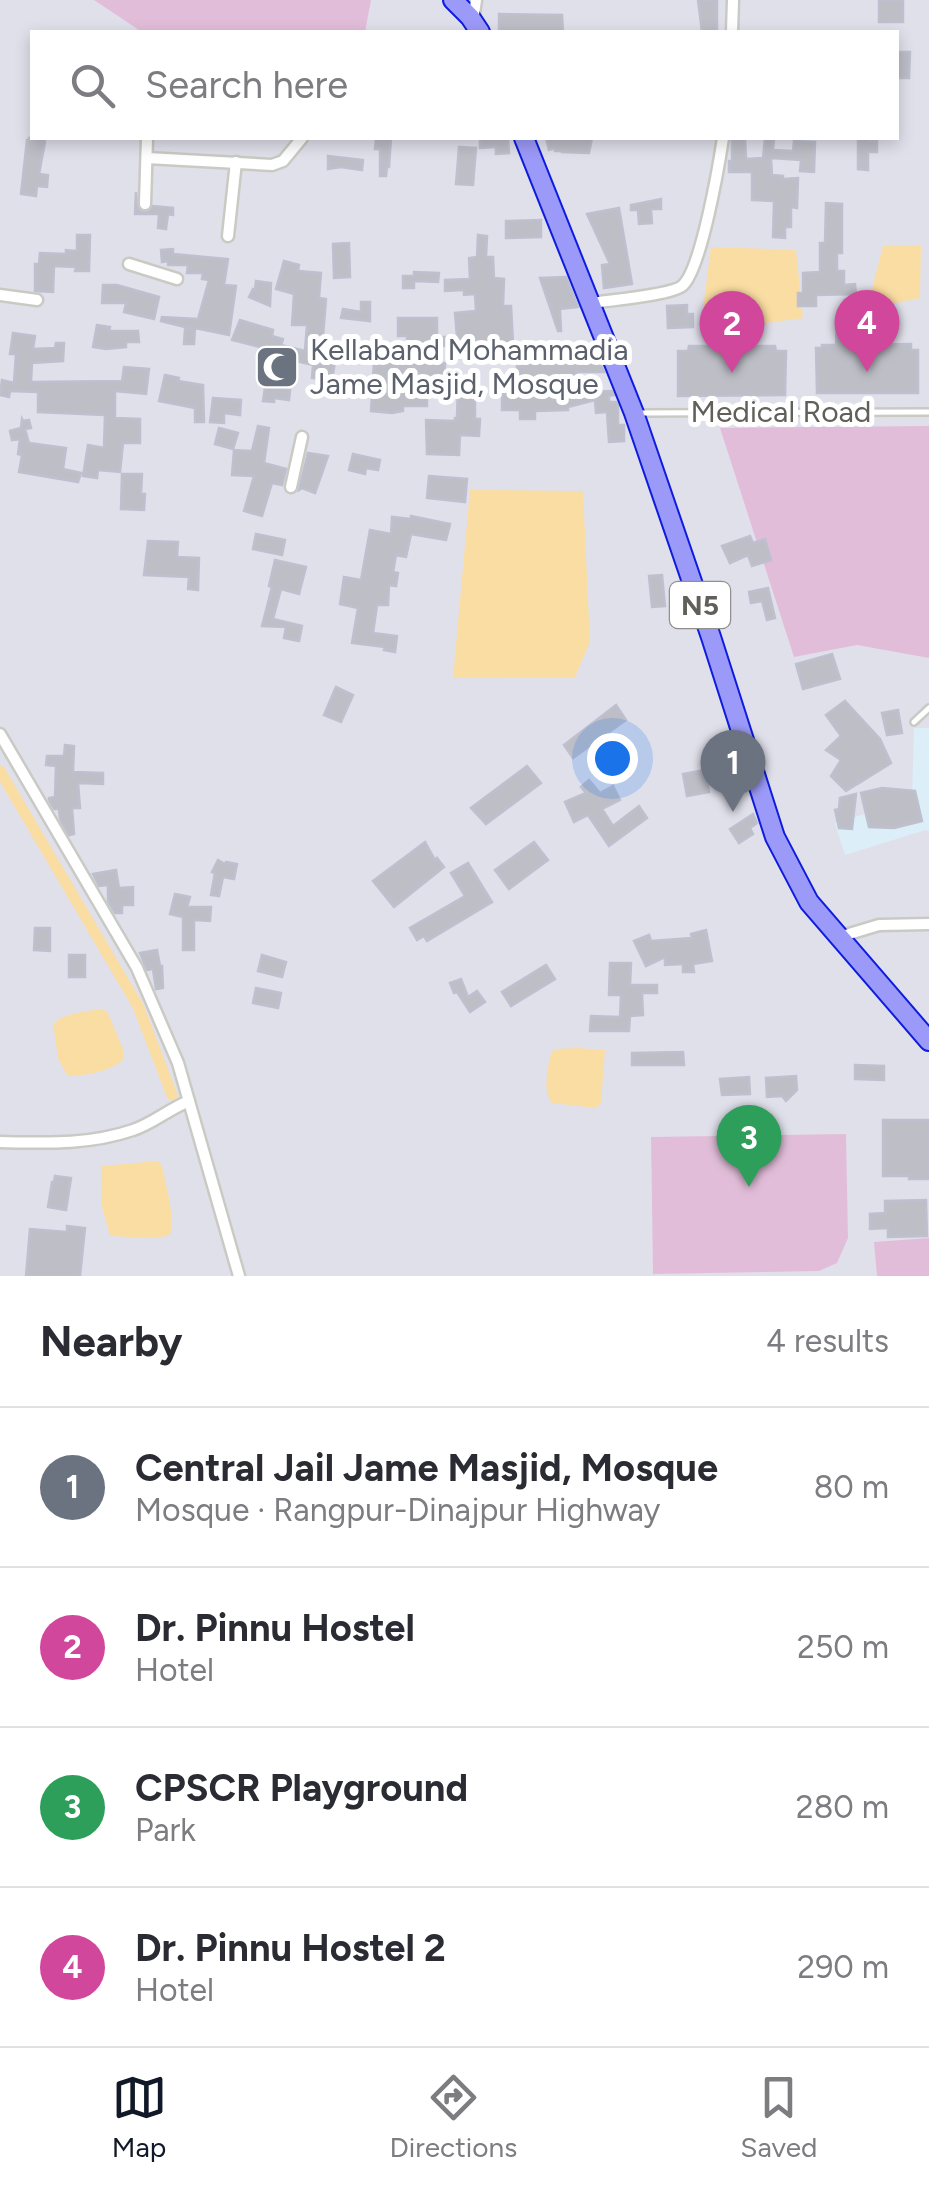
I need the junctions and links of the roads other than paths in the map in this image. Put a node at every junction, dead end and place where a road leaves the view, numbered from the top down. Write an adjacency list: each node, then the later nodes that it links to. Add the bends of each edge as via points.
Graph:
1 (453, 0): 4 (highway)
2 (476, 0): 4 (street)
3 (732, 0): 5 (street)
4 (476, 27)
5 (732, 30)
6 (147, 140): 10 (street)
7 (300, 140): 11 (street, via 278,164)
8 (525, 140): 18 (highway, N5)
9 (722, 140): 18 (street, via 705,226 685,284)
10 (147, 158): 11 (street); 12 (street)
11 (236, 162): 13 (street)
12 (145, 204)
13 (228, 236)
14 (129, 264): 15 (street)
15 (178, 279)
16 (0, 295): 17 (street)
17 (37, 300)
18 (592, 303): 20 (highway, N5)
19 (929, 412): 20 (lane, Medical Road)
20 (634, 413): 27 (highway, N5, via 775,837 808,902)
21 (302, 438): 22 (street)
22 (291, 488)
23 (929, 708): 24 (lane)
24 (914, 722)
25 (0, 734): 29 (street, via 137,968)
26 (929, 924): 27 (street, via 879,925)
27 (839, 936): 28 (highway, N5)
28 (929, 1041)
29 (189, 1101): 30 (street, via 138,1129 88,1142); 31 (street)
30 (0, 1142)
31 (240, 1276)

